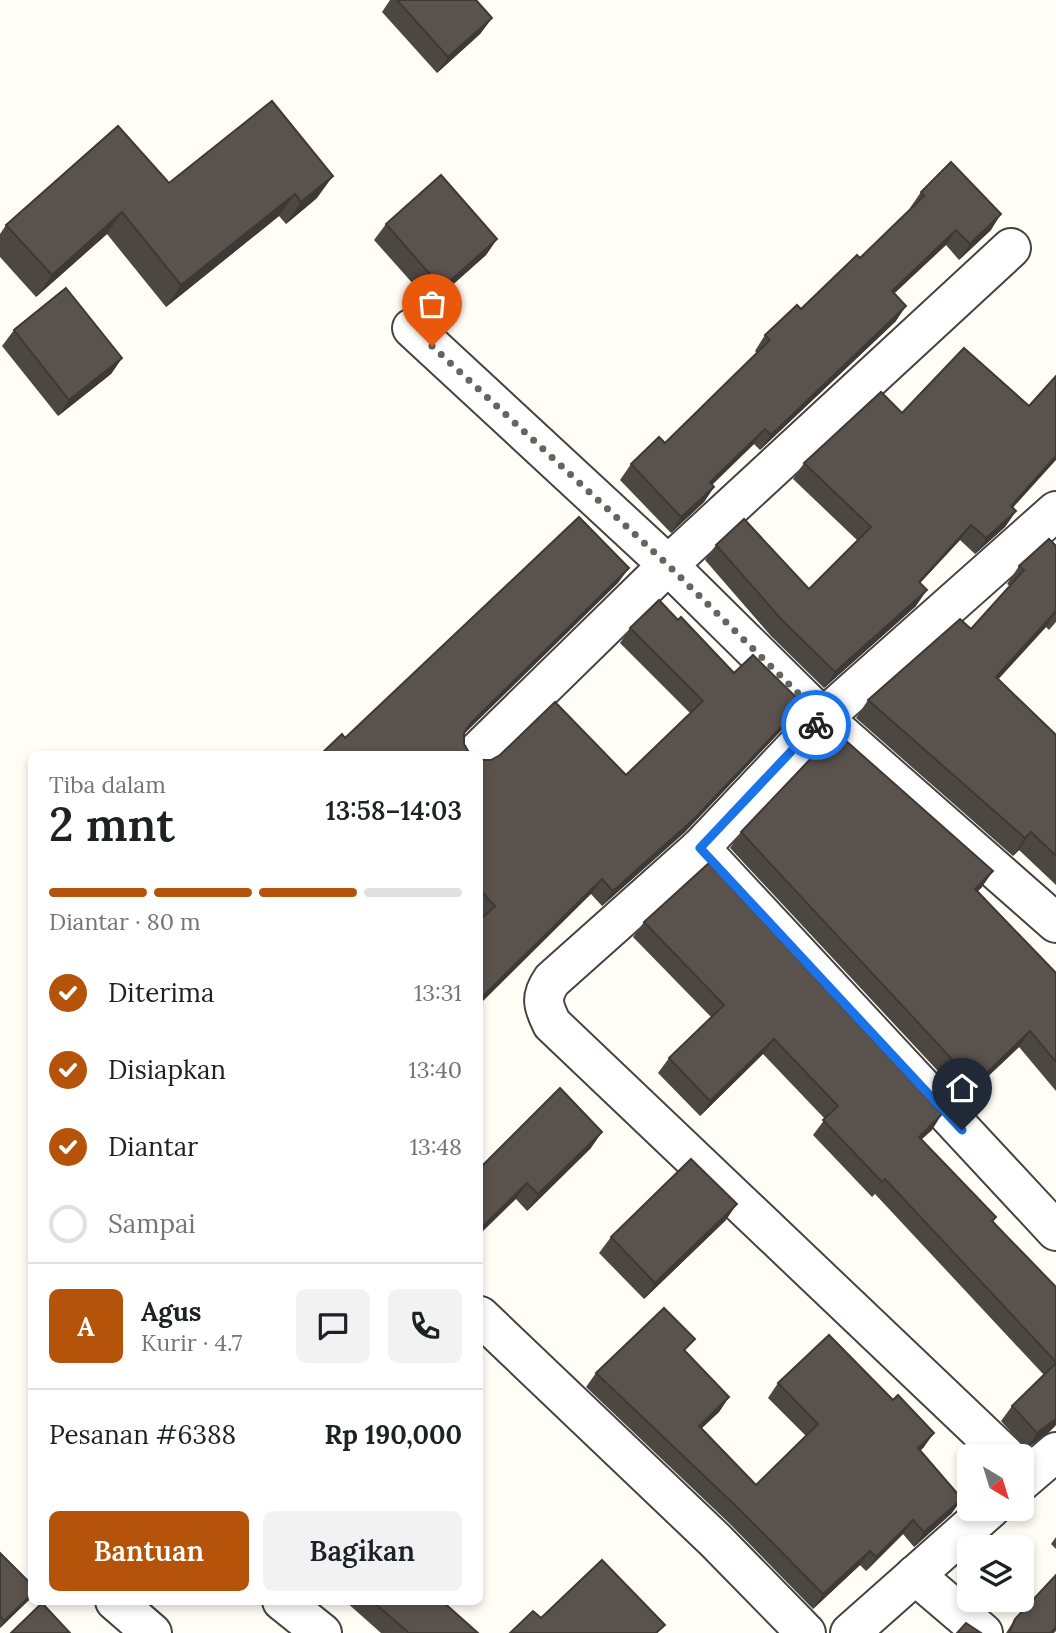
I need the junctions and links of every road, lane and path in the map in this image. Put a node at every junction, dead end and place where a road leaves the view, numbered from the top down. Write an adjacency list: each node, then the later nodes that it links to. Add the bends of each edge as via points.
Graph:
1 (1011, 248): 4 (street)
2 (412, 328): 4 (street)
3 (1052, 522): 5 (street)
4 (668, 565): 5 (street); 6 (street)
5 (823, 718): 7 (street); 8 (street)
6 (478, 751)
7 (700, 848): 9 (street); 11 (street, via 552,979 542,1004 552,1024)
8 (1056, 923)
9 (1056, 1231)
10 (483, 1319): 20 (street)
11 (991, 1444)
12 (1056, 1452): 13 (street)
13 (1034, 1463)
14 (976, 1521): 15 (street)
15 (915, 1575): 21 (street); 22 (street)
16 (120, 1605): 18 (street)
17 (287, 1605): 19 (street)
18 (152, 1633)
19 (322, 1633)
20 (806, 1633)
21 (850, 1633)
22 (983, 1633)

